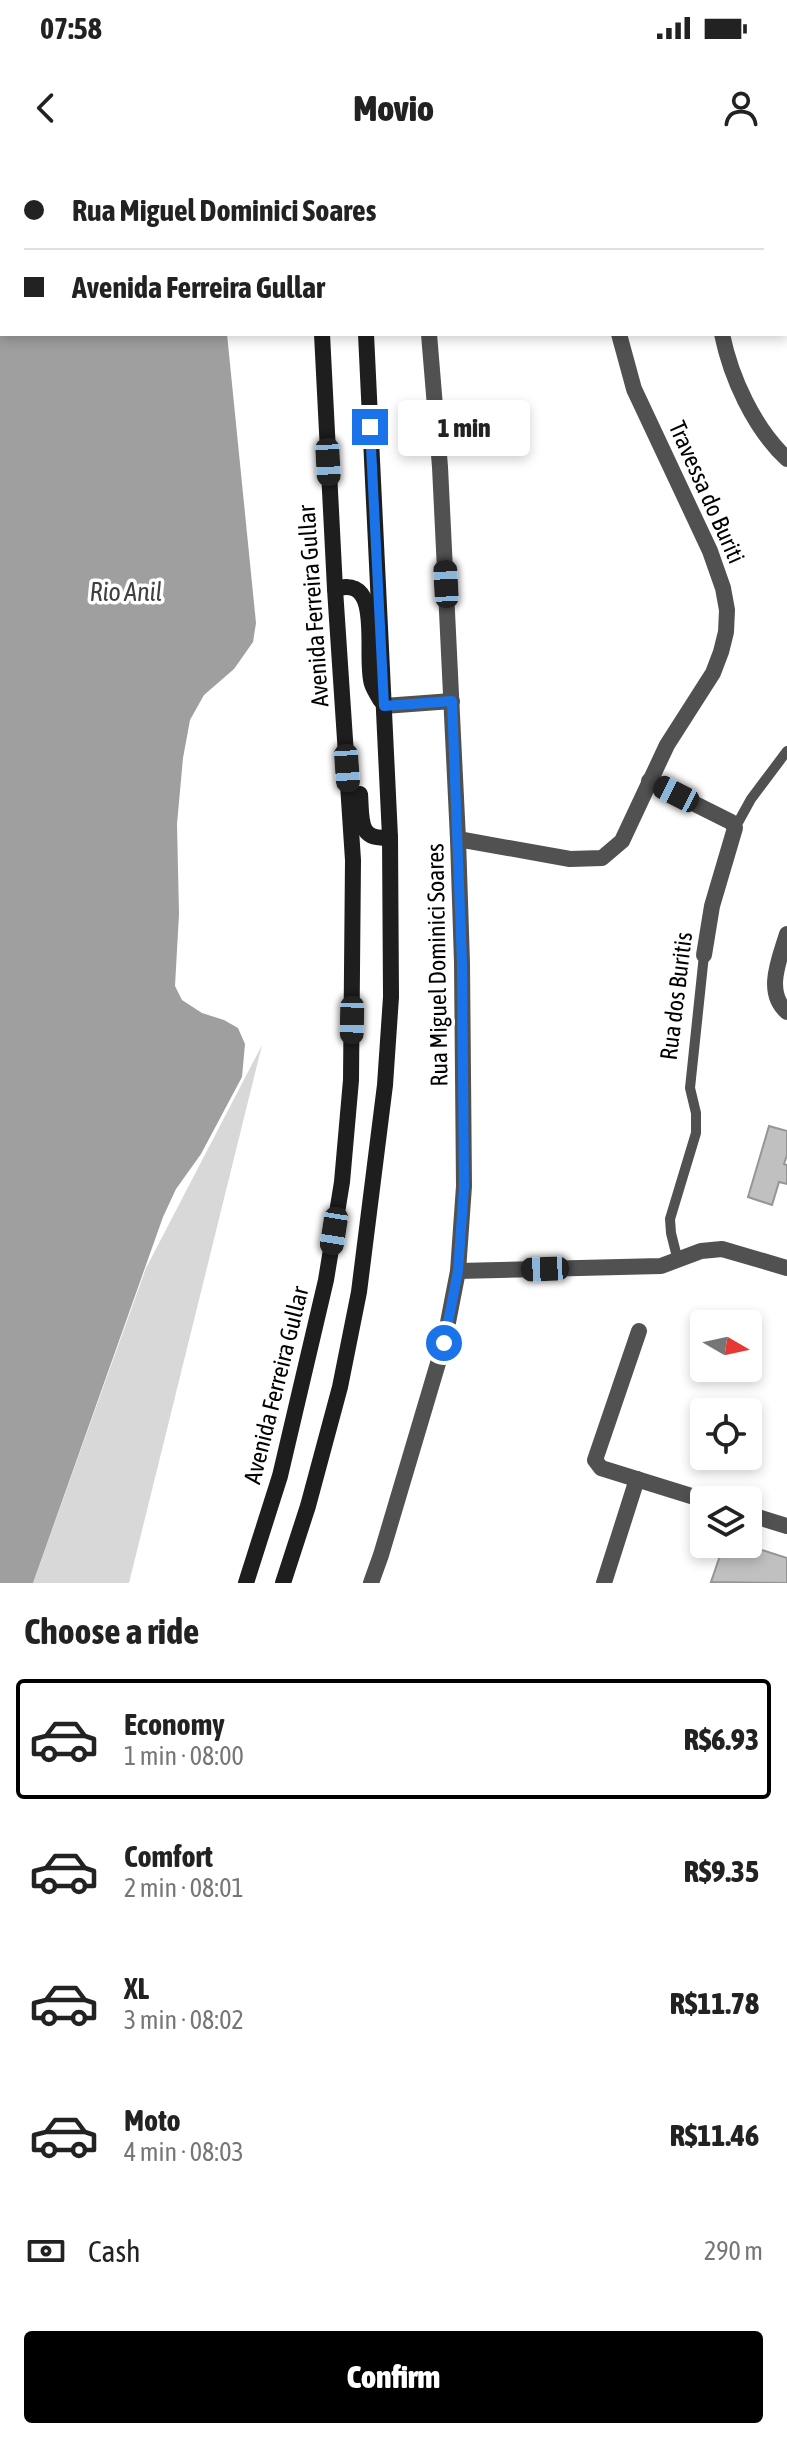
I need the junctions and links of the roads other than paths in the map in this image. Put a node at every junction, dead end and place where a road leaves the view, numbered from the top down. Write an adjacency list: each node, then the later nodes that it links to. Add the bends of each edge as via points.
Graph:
1 (322, 336): 7 (main road, Avenida Ferreira Gullar)
2 (366, 336): 10 (main road)
3 (429, 336): 8 (street, Rua Miguel Dominici Soares)
4 (620, 336): 12 (street, Travessa do Buriti, via 634,389 710,551 727,610 713,673)
5 (722, 336): 6 (street, via 749,408)
6 (787, 459)
7 (335, 589): 9 (main road, Avenida Ferreira Gullar); 10 (main road, via 357,589 366,600 371,682)
8 (452, 701): 10 (street); 15 (street, Rua Miguel Dominici Soares)
9 (343, 706): 14 (main road, via 356,748 362,827 379,839); 27 (main road, Avenida Ferreira Gullar, via 353,903 351,1080 342,1182 307,1368)
10 (384, 706): 14 (main road)
11 (787, 751): 13 (lane, Rua dos Buritis)
12 (649, 781): 13 (street); 15 (street, Travessa do Buriti, via 622,841 602,858 570,859)
13 (735, 828): 17 (street, Rua dos Buritis)
14 (390, 837): 28 (main road, via 387,1056 359,1292 332,1417)
15 (458, 839): 21 (street, Rua Miguel Dominici Soares, via 464,1170)
16 (787, 934): 18 (street, via 775,988)
17 (704, 955): 19 (lane, Rua dos Buritis, via 690,1088 696,1133 670,1219)
18 (787, 1012)
19 (678, 1261): 20 (street, via 722,1249); 21 (street, via 661,1266)
20 (787, 1268)
21 (458, 1271): 29 (street, Rua Miguel Dominici Soares, via 444,1343)
22 (639, 1331): 23 (street, via 595,1460 601,1468)
23 (637, 1479): 24 (street); 30 (street)
24 (690, 1496)
25 (762, 1518): 26 (street)
26 (787, 1526)
27 (246, 1583)
28 (283, 1583)
29 (371, 1583)
30 (604, 1583)

